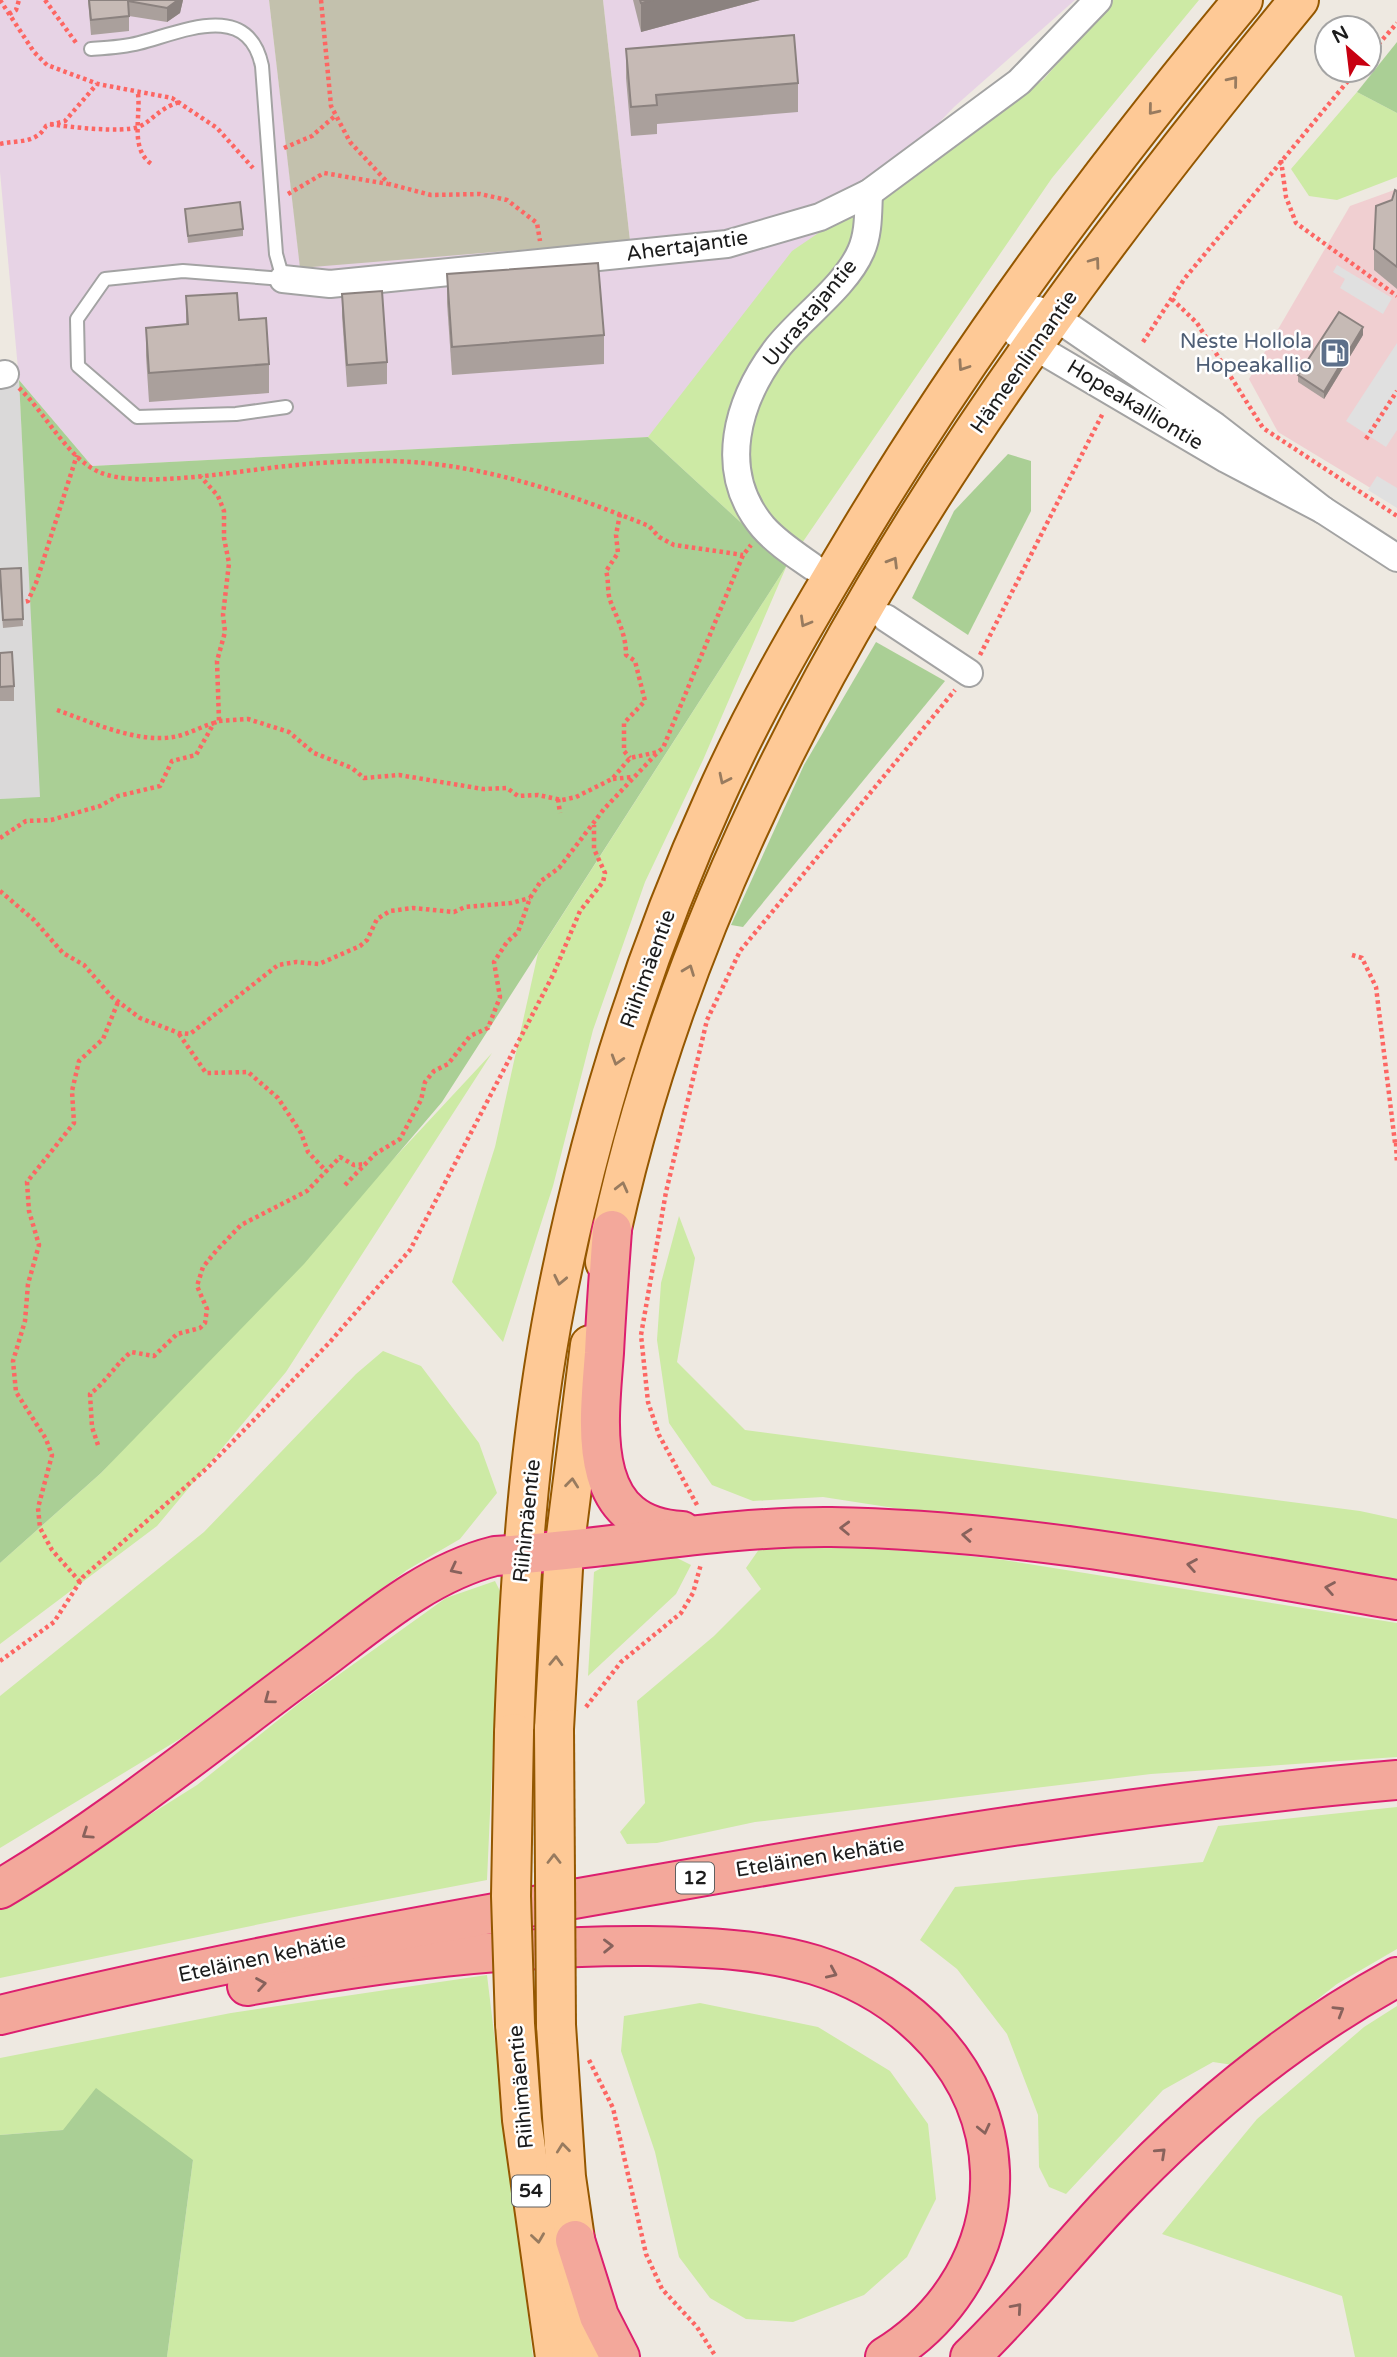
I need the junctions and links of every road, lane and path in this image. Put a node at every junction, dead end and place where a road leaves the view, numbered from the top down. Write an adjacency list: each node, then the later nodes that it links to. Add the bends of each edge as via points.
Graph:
1 (0, 0): 8 (path)
2 (19, 0): 8 (path)
3 (45, 0): 11 (path)
4 (321, 0): 16 (path, via 331,106)
5 (1098, 0): 25 (street, Ahertajantie, via 1019,82)
6 (1242, 0): 31 (main road, one-way to 31, via 1093,186)
7 (1299, 0): 32 (main road, Hämeenlinnantie, one-way to 7, via 1152,184)
8 (9, 14): 12 (path, via 38,57)
9 (1397, 23): 10 (path)
10 (1383, 39)
11 (85, 48): 20 (lane, via 142,42 204,25 248,36 260,53)
12 (98, 84): 14 (path); 17 (path, via 65,121)
13 (1345, 84): 21 (path)
14 (138, 94): 15 (path); 18 (path)
15 (180, 102): 18 (path, via 164,107); 24 (path, via 230,139)
16 (336, 115): 20 (path, via 312,136); 23 (path, via 350,142)
17 (50, 124): 18 (path, via 83,130); 19 (path, via 29,141)
18 (138, 127): 22 (path, via 141,154)
19 (0, 144)
20 (269, 157): 24 (lane)
21 (1281, 159): 29 (path, via 1286,197 1296,223); 30 (path)
22 (153, 165)
23 (389, 184): 26 (path, via 324,173 291,191); 27 (path, via 431,195 480,194 507,200 537,223)
24 (271, 189): 26 (lane)
25 (869, 193): 27 (street, Ahertajantie, via 820,217 727,244); 44 (street, Uurastajantie, via 861,252 778,348 738,421 738,474 746,501)
26 (273, 209): 28 (lane)
27 (543, 262): 28 (street, Ahertajantie, via 330,284)
28 (283, 278): 37 (lane, via 183,271 105,279 77,319 78,366 137,416 236,414)
29 (1397, 296)
30 (1172, 299): 33 (path); 43 (path, via 1197,323 1264,428)
31 (1002, 310): 32 (street, Hopeakalliontie, via 1017,334); 32 (street, Hopeakalliontie, via 1038,310); 76 (main road, Riihimäentie, one-way to 76, via 897,468 794,641 716,796 679,883 636,995 599,1119 555,1304)
32 (1045, 331): 41 (street, Hopeakalliontie, via 1226,459); 41 (street, Hopeakalliontie, via 1215,426); 53 (main road, Hämeenlinnantie, one-way to 32, via 918,520)
33 (1143, 342)
34 (2, 375): 39 (path, via 47,416)
35 (1397, 391): 38 (path)
36 (1108, 401): 50 (path)
37 (286, 407)
38 (1366, 439)
39 (77, 455): 40 (path, via 99,472 125,479); 48 (path, via 36,583 28,601)
40 (200, 476): 42 (path, via 391,461 496,474); 52 (path, via 218,496 224,511 229,563 222,615 225,632 217,661)
41 (1323, 509): 46 (street, Hopeakalliontie)
42 (620, 514): 45 (path, via 649,526 674,545); 55 (path, via 618,553 606,571 626,655 635,661 645,701 624,723 624,751)
43 (1397, 516)
44 (764, 528): 45 (path); 47 (street, Uurastajantie)
45 (743, 555): 54 (path, via 666,743)
46 (1397, 558)
47 (813, 567)
48 (16, 604)
49 (886, 618): 50 (street)
50 (969, 673): 74 (path, via 740,951 707,1020 666,1192 642,1335 645,1387 659,1435)
51 (57, 710): 52 (path, via 146,737 173,737)
52 (216, 722): 58 (path, via 248,719 289,732 314,753 352,768 359,776 399,775); 61 (path, via 196,755 172,761 160,786 51,820 26,821)
53 (785, 749): 72 (main road, Riihimäentie, one-way to 53, via 673,1013 715,900)
54 (658, 752): 55 (path); 56 (path)
55 (630, 758): 57 (path)
56 (633, 778): 57 (path); 60 (path)
57 (612, 779): 58 (path, via 576,797)
58 (558, 799): 59 (path)
59 (560, 813)
60 (594, 825): 63 (path); 77 (path, via 594,849 605,873 603,882 580,911 553,975 410,1250 329,1343 208,1468)
61 (0, 838)
62 (0, 891): 65 (path, via 63,953 84,965)
63 (530, 898): 66 (path, via 458,911 390,911 377,919 360,946 319,964 278,965 196,1032); 68 (path, via 518,932 494,962 500,997 488,1028 470,1036 448,1064 425,1082 421,1100 400,1139)
64 (1352, 955): 67 (path, via 1362,958 1376,987)
65 (118, 1002): 66 (path, via 140,1018); 77 (path, via 103,1039 79,1061 72,1091 74,1123 27,1182 39,1245 13,1360 16,1392 52,1455 38,1508 40,1528)
66 (179, 1033): 70 (path, via 206,1073 248,1072 278,1098 308,1152)
67 (1396, 1143): 69 (path)
68 (367, 1164): 70 (path, via 354,1165 340,1157); 71 (path)
69 (1397, 1164)
70 (326, 1171): 73 (path, via 301,1195 241,1225 203,1268 197,1286 207,1309 200,1328 177,1334 154,1356 131,1352 90,1394)
71 (345, 1185)
72 (612, 1230): 74 (highway, via 599,1420 602,1465 620,1503 635,1517 655,1527); 75 (main road, Riihimäentie, one-way to 72, via 581,1402)
73 (98, 1445)
74 (708, 1536): 75 (highway); 78 (highway, one-way to 74, via 1123,1553 914,1530 829,1527); 80 (path, via 693,1593 681,1613 621,1662)
75 (564, 1551): 76 (highway); 80 (main road, Riihimäentie / 54, one-way to 75)
76 (522, 1555): 82 (highway, one-way to 82, via 466,1563 433,1580 153,1788); 88 (main road, Riihimäentie / 54, one-way to 88, bridge, via 511,1896 515,2024 523,2132)
77 (80, 1582): 79 (path, via 54,1622)
78 (1397, 1600)
79 (0, 1661)
80 (569, 1720): 86 (main road, Riihimäentie / 54, one-way to 80, bridge)
81 (1397, 1780): 84 (highway, Eteläinen kehätie / 12, via 1066,1816 760,1867 345,1941)
82 (0, 1889)
83 (1397, 1977): 93 (highway, one-way to 83, via 1113,2201 1192,2124 1318,2025)
84 (0, 2015)
85 (0, 2027): 92 (highway, one-way to 92, via 478,1952 695,1947 816,1965 895,2003 918,2021 968,2085 985,2129 988,2208 973,2260 945,2304 919,2332)
86 (570, 2037): 87 (main road, Riihimäentie / 54, one-way to 86, via 559,2108); 91 (path, via 613,2108 646,2254 663,2289)
87 (575, 2240): 89 (main road, Riihimäentie / 54); 90 (highway, via 599,2316)
88 (555, 2357)
89 (592, 2357)
90 (620, 2357)
91 (716, 2357)
92 (885, 2357)
93 (970, 2357)

